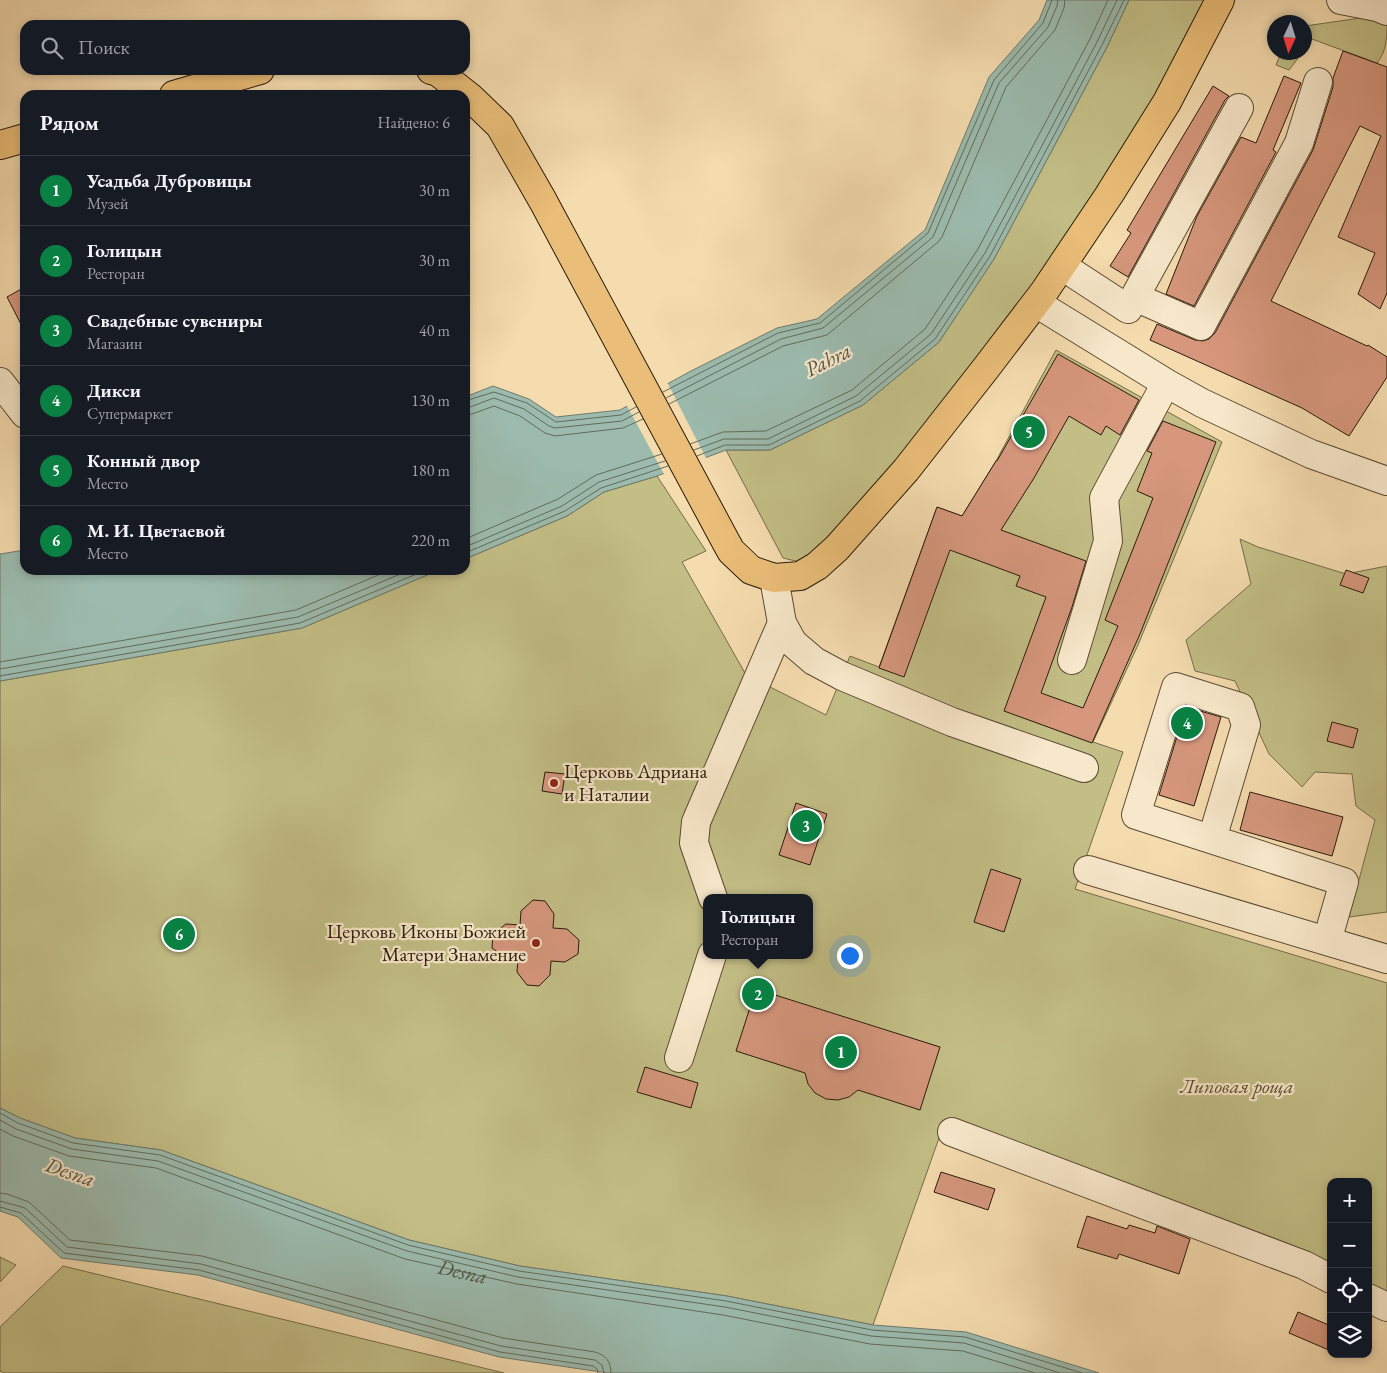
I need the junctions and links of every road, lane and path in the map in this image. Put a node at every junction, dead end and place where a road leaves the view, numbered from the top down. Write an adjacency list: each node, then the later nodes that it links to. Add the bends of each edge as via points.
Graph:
1 (1220, 0): 13 (main road, via 1167,102)
2 (1341, 0): 3 (street)
3 (1387, 11)
4 (243, 75): 7 (main road)
5 (442, 75): 8 (main road)
6 (1318, 82): 14 (street, via 1299,143 1201,326)
7 (191, 90)
8 (461, 90)
9 (470, 97): 20 (main road, via 500,126 731,551 752,570)
10 (1238, 108): 14 (street)
11 (20, 139): 12 (main road)
12 (0, 145)
13 (1062, 266): 14 (street, via 1128,309); 15 (main road)
14 (1135, 297)
15 (1036, 303): 17 (street); 20 (main road, via 906,470 837,548 800,576)
16 (0, 382): 18 (street)
17 (1166, 383): 19 (street, via 1311,454); 22 (street, via 1104,498 1108,541)
18 (20, 408)
19 (1387, 481)
20 (774, 578): 21 (street)
21 (782, 623): 23 (street, via 793,642 814,661 842,676 952,722); 26 (street, via 696,822 694,843)
22 (1072, 660)
23 (1084, 768)
24 (1212, 839): 24 (street, via 1136,815 1176,687 1240,707 1246,725); 27 (street, via 1344,882)
25 (1088, 870): 27 (street)
26 (712, 894)
27 (1327, 941): 29 (street)
28 (711, 959): 30 (street)
29 (1387, 959)
30 (679, 1058)
31 (952, 1132): 32 (street, via 1304,1265)
32 (1327, 1277)
33 (1372, 1300): 34 (street)
34 (1387, 1307)

